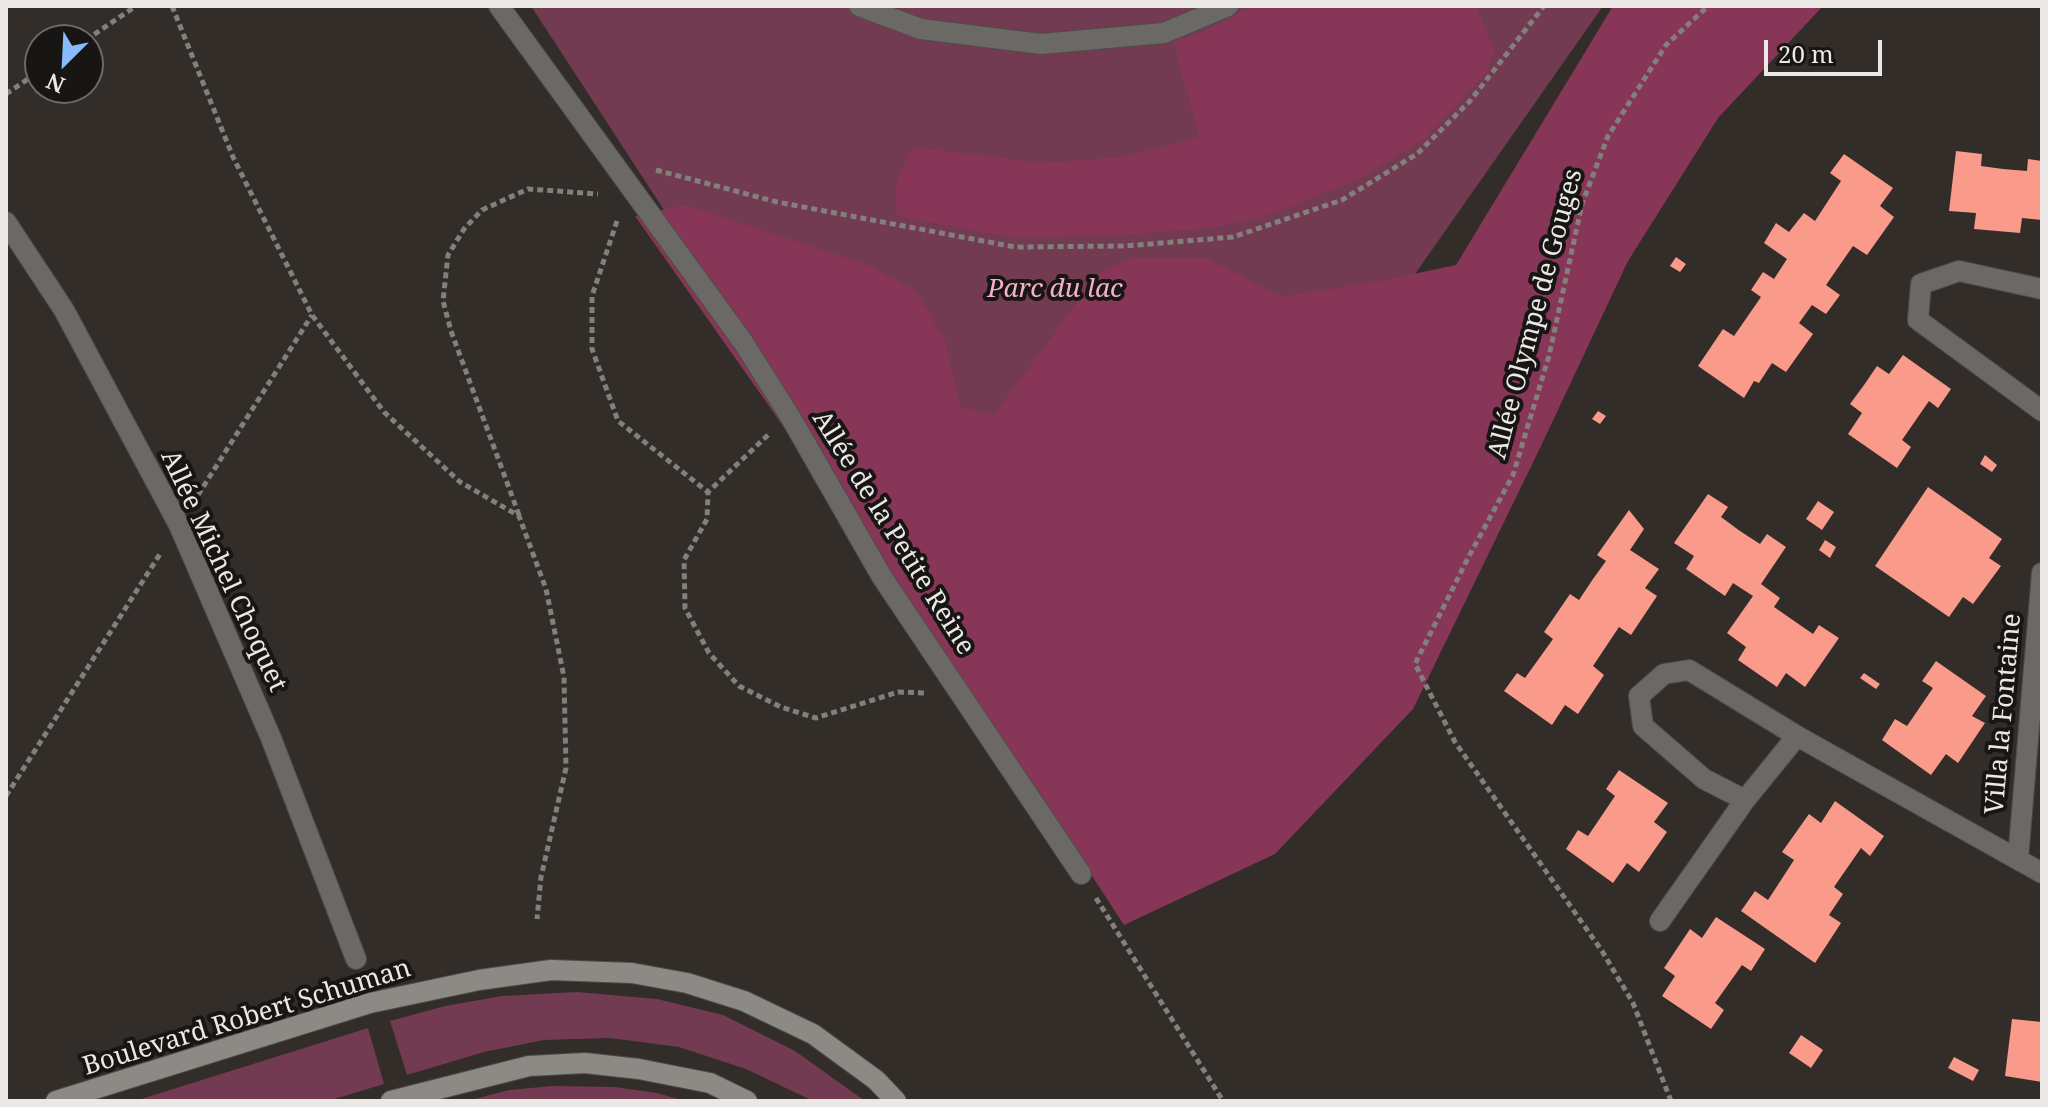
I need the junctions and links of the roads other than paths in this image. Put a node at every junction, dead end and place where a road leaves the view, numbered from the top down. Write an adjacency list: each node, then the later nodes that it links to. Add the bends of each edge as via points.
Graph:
1 (499, 6): 12 (street, Allée de la Petite Reine, via 615,163 630,197 743,342 882,577)
2 (859, 6): 3 (street, via 921,29 1041,44 1164,33)
3 (1228, 6)
4 (6, 222): 14 (street, Allée Michel Choquet, via 64,310 179,525 271,738)
5 (2042, 289): 6 (street, via 1959,271 1921,284 1918,320)
6 (2042, 411)
7 (2042, 573): 10 (street, Villa la Fontaine)
8 (1797, 736): 9 (street); 9 (street, via 1689,670 1664,674 1639,696 1643,726 1704,779); 10 (street)
9 (1745, 800): 13 (street)
10 (2018, 859): 11 (street)
11 (2042, 873)
12 (1081, 874)
13 (1660, 921)
14 (356, 959)
15 (56, 1101): 18 (main road, Boulevard Robert Schuman, via 370,1003 551,970 632,973 744,1001 813,1034)
16 (391, 1101): 17 (main road, via 529,1066 585,1063 710,1083)
17 (747, 1101)
18 (896, 1101)

